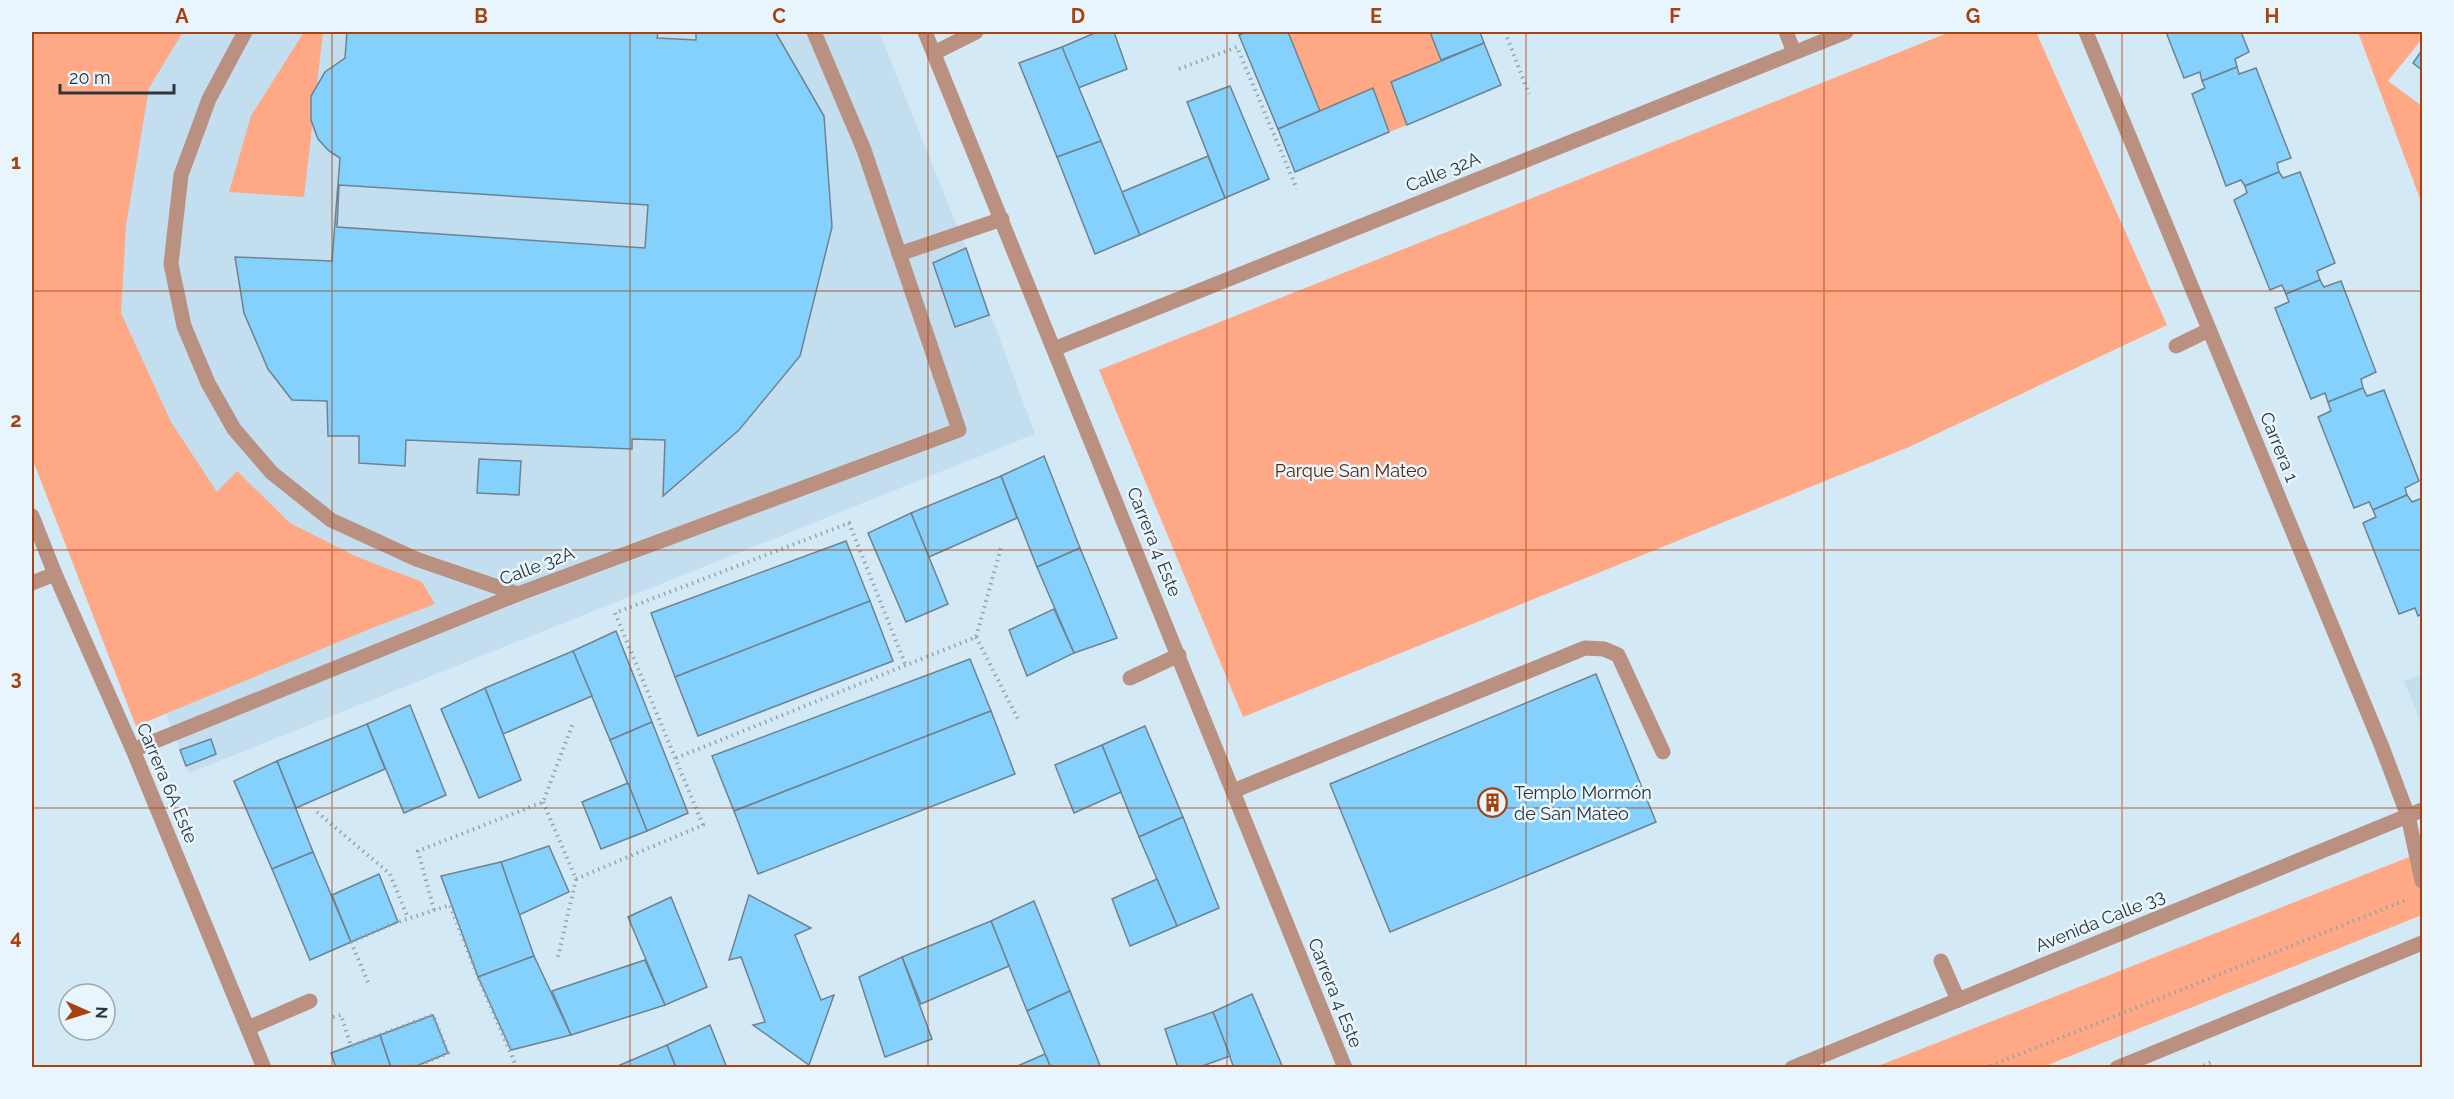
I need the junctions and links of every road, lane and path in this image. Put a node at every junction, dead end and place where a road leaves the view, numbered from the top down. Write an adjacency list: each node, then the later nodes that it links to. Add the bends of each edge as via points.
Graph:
1 (245, 32): 23 (street, via 209,99 181,174 171,264 184,326 208,383 234,429 272,473 331,520 416,559)
2 (814, 32): 15 (street, via 864,150)
3 (926, 32): 10 (street, Carrera 4 Este)
4 (976, 32): 10 (street)
5 (1505, 32): 12 (path)
6 (1786, 32): 9 (street)
7 (1846, 32): 9 (street, Calle 32A)
8 (2086, 32): 16 (street, Carrera 1)
9 (1794, 52): 18 (street, Calle 32A)
10 (934, 53): 14 (street, Carrera 4 Este)
11 (1179, 69): 13 (path, via 1237,47)
12 (1529, 94)
13 (1297, 189)
14 (1002, 219): 15 (street); 18 (street, Carrera 4 Este)
15 (899, 254): 23 (street, Calle 32A, via 959,430)
16 (2210, 330): 17 (street); 36 (street, Carrera 1)
17 (2176, 346)
18 (1054, 349): 25 (street, Carrera 4 Este)
19 (32, 516): 21 (street, Carrera 6A Este)
20 (1002, 544): 24 (path)
21 (55, 574): 22 (street); 30 (street, Carrera 6A Este)
22 (32, 583)
23 (518, 594): 30 (street, Calle 32A)
24 (976, 637): 26 (path); 28 (path)
25 (1179, 656): 27 (street); 33 (street, Carrera 4 Este)
26 (906, 666): 32 (path); 32 (path, via 849,523 615,613)
27 (1130, 678)
28 (1019, 722)
29 (573, 723): 34 (path)
30 (133, 750): 49 (street, Carrera 6A Este)
31 (1663, 752): 33 (street, via 1618,655 1585,648)
32 (676, 758): 37 (path, via 703,825)
33 (1233, 791): 53 (street, Carrera 4 Este)
34 (543, 802): 37 (path); 40 (path, via 418,851)
35 (317, 812): 41 (path, via 390,874)
36 (2415, 813): 38 (street, Carrera 1); 46 (street, Avenida Calle 33)
37 (576, 879): 43 (path)
38 (2422, 881)
39 (2413, 897): 55 (path)
40 (434, 910): 41 (path); 52 (path, via 450,905)
41 (408, 918): 45 (path, via 351,942)
42 (2422, 943): 56 (street)
43 (558, 957)
44 (1941, 961): 46 (street)
45 (368, 982)
46 (1958, 1000): 54 (street, Avenida Calle 33)
47 (310, 1001): 49 (street)
48 (329, 1018): 51 (path, via 340,1015 351,1046 434,1015 448,1053)
49 (248, 1028): 50 (street, Carrera 6A Este)
50 (264, 1068)
51 (412, 1068)
52 (517, 1068)
53 (1345, 1068)
54 (1792, 1068)
55 (1986, 1068)
56 (2117, 1068)

